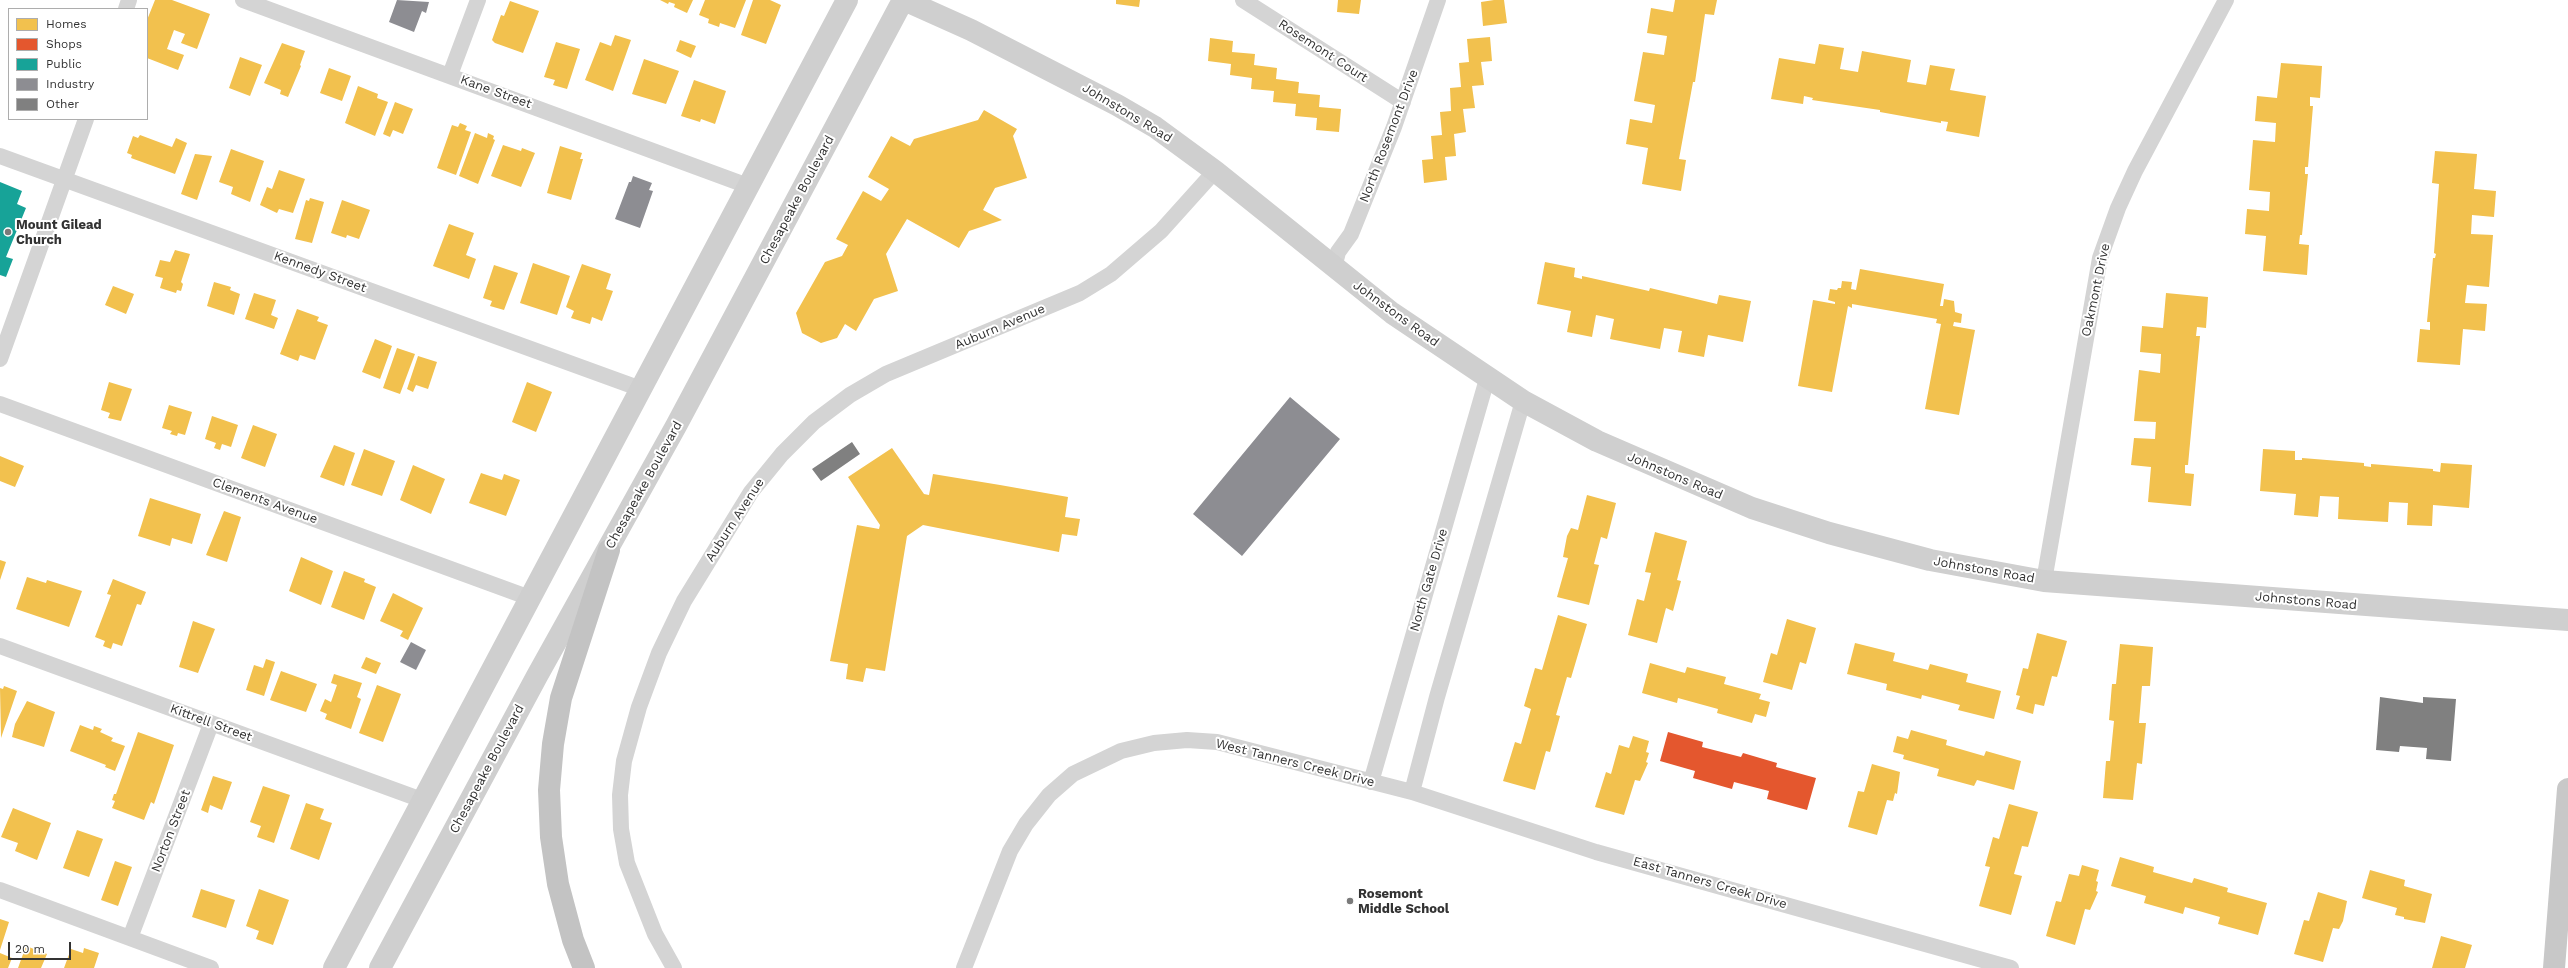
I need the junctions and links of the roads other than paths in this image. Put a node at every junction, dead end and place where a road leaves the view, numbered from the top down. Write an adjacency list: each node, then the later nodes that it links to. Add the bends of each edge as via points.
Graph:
1 (243, 0): 8 (street, Kane Street)
2 (478, 0): 8 (street)
3 (847, 0): 14 (main road)
4 (904, 0): 12 (main road, Johnstons Road, via 972,30 1117,105 1155,127); 21 (main road, Chesapeake Boulevard)
5 (1243, 0): 9 (street, Rosemont Court)
6 (1438, 0): 9 (street, North Rosemont Drive)
7 (2226, 0): 22 (street, Oakmont Drive, via 2135,171 2100,258)
8 (450, 75): 14 (street, Kane Street)
9 (1403, 102): 15 (street, North Rosemont Drive, via 1351,234 1338,252)
10 (86, 120): 13 (street)
11 (0, 156): 13 (street, Kennedy Street)
12 (1215, 171): 15 (main road, Johnstons Road); 37 (street, Auburn Avenue, via 1161,231 1111,274 1080,293 886,374 850,395 814,422 782,454 751,492 684,601 659,653 639,707 624,761 620,795 621,829 627,863 654,934)
13 (64, 179): 16 (street); 18 (street, Kennedy Street)
14 (748, 186): 18 (main road)
15 (1334, 268): 17 (main road, Johnstons Road, via 1392,313)
16 (0, 359)
17 (1487, 379): 19 (main road, Johnstons Road); 27 (street, North Gate Drive)
18 (641, 389): 23 (main road)
19 (1523, 400): 22 (main road, Johnstons Road, via 1597,442 1752,508 1829,533 1930,560); 29 (street)
20 (0, 404): 23 (street, Clements Avenue)
21 (609, 550): 35 (main road, Chesapeake Boulevard, via 537,676); 36 (highway, via 561,698 549,790 551,837 558,884 573,940)
22 (2044, 581): 24 (main road, Johnstons Road)
23 (530, 598): 30 (main road)
24 (2568, 620)
25 (0, 646): 26 (street, Kittrell Street)
26 (211, 724): 30 (street, Kittrell Street); 32 (street, Norton Street)
27 (1371, 782): 29 (street, West Tanners Creek Drive); 38 (street, West Tanners Creek Drive, via 1217,742 1187,740 1154,743 1121,751 1090,764 1049,795 1026,824 1010,852)
28 (2568, 789): 40 (main road)
29 (1412, 792): 39 (street, East Tanners Creek Drive, via 1596,852)
30 (422, 800): 34 (main road)
31 (0, 890): 32 (street)
32 (130, 938): 33 (street)
33 (211, 968)
34 (334, 968)
35 (380, 968)
36 (584, 968)
37 (674, 968)
38 (964, 968)
39 (2011, 968)
40 (2554, 968)

